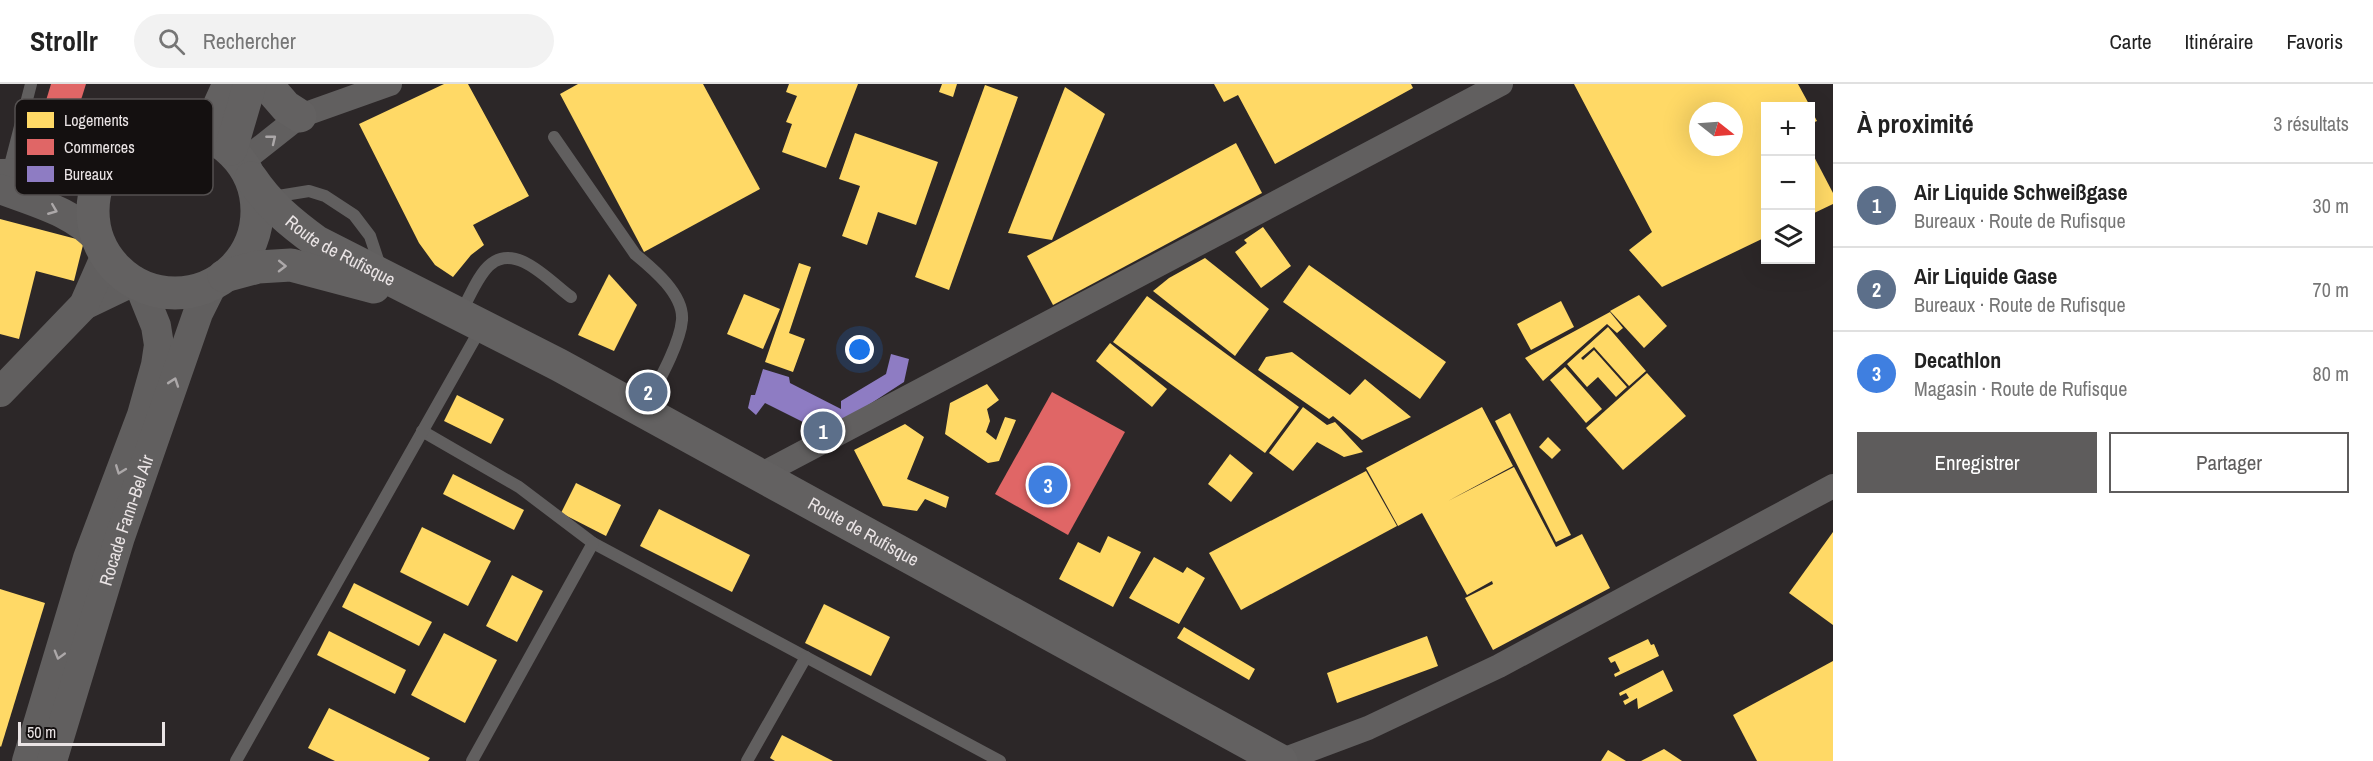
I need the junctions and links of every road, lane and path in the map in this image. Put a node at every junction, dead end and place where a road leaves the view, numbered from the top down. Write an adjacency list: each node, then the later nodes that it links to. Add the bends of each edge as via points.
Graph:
1 (31, 84): 7 (lane)
2 (229, 84): 12 (main road)
3 (250, 84): 12 (main road)
4 (266, 84): 8 (main road, via 285,107)
5 (390, 84): 8 (street)
6 (1501, 84): 26 (street)
7 (27, 99)
8 (300, 116): 12 (street, one-way to 8)
9 (554, 137): 24 (lane, via 635,254 652,268 680,307 682,320 674,346)
10 (15, 138): 13 (lane)
11 (213, 149): 12 (main road)
12 (239, 164): 17 (main road, Route de Rufisque, via 317,242); 17 (lane, via 325,196 354,215 370,236); 18 (main road, via 257,199 257,221 240,261)
13 (3, 179)
14 (31, 195): 16 (street, one-way to 16, via 80,223)
15 (95, 195): 16 (main road, via 94,222)
16 (102, 248): 19 (main road, via 117,269); 21 (street)
17 (383, 276): 22 (main road, Route de Rufisque)
18 (219, 279): 19 (main road, via 181,291 164,291); 22 (main road, Route de Rufisque, one-way to 22, via 258,267 291,266); 31 (street, Rocade Fann-Bel Air, one-way to 18, via 124,526 198,313)
19 (137, 282): 21 (street); 30 (street, Rocade Fann-Bel Air, one-way to 30, via 158,336 156,365 142,415 88,558)
20 (571, 297): 22 (lane, via 509,256 489,265)
21 (84, 305): 23 (street)
22 (461, 316): 24 (main road, Route de Rufisque); 25 (lane)
23 (0, 392)
24 (643, 412): 26 (main road, Route de Rufisque)
25 (422, 431): 28 (lane, via 519,487); 32 (lane)
26 (760, 475): 36 (main road, Route de Rufisque)
27 (1833, 486): 36 (street, via 1499,666 1368,728)
28 (593, 543): 29 (lane); 33 (lane)
29 (806, 657): 34 (lane); 35 (lane)
30 (27, 761)
31 (52, 761)
32 (236, 761)
33 (472, 761)
34 (747, 761)
35 (1000, 761)
36 (1281, 761)

